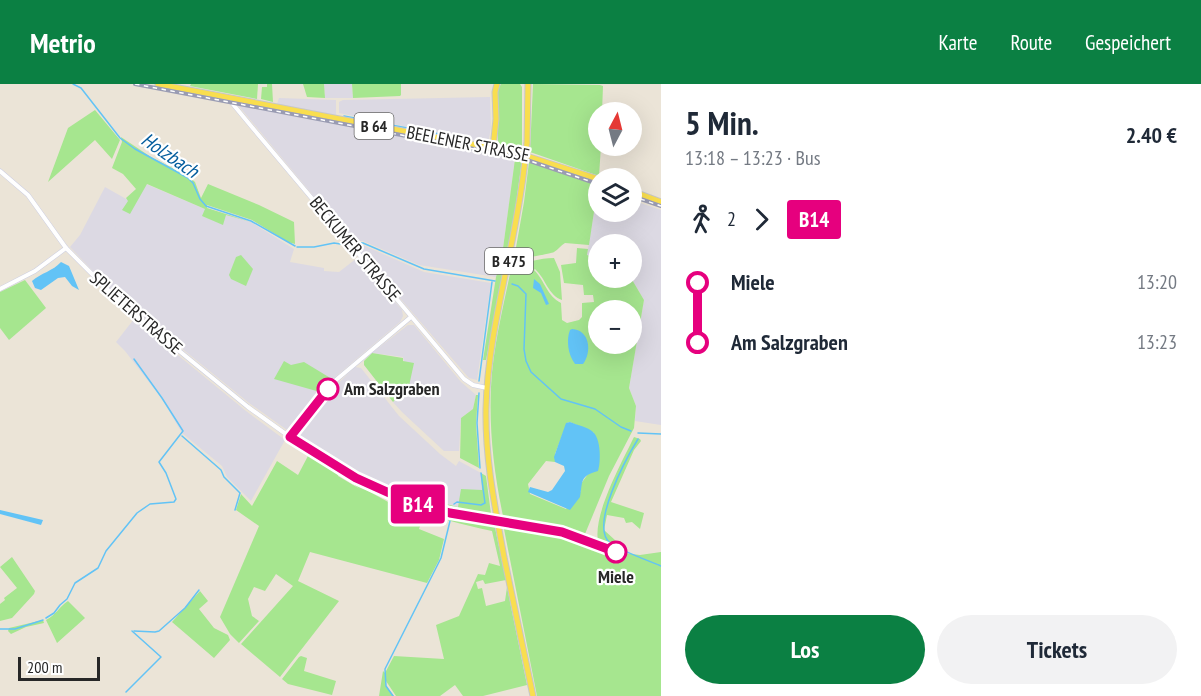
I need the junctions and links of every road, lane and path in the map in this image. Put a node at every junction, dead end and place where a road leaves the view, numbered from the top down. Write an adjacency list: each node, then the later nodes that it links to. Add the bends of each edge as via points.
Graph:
1 (158, 84): 4 (main road, BEELENER STRASSE / B 64)
2 (497, 84): 5 (main road)
3 (526, 84): 13 (main road, B 475, bridge, via 524,169)
4 (232, 98): 5 (main road, BEELENER STRASSE / B 64); 12 (street, BECKUMER STRASSE, via 232,103)
5 (493, 148): 7 (main road, BEELENER STRASSE / B 64)
6 (0, 171): 10 (street, SPLIETERSTRASSE, via 28,195)
7 (588, 176)
8 (642, 195): 9 (main road)
9 (661, 202)
10 (66, 248): 11 (street, via 35,271); 12 (street, SPLIETERSTRASSE, via 151,329 290,437 336,380)
11 (0, 289)
12 (411, 317): 13 (street, BECKUMER STRASSE, via 464,379)
13 (487, 388): 14 (main road, B 475, via 486,442 491,487)
14 (533, 696)

